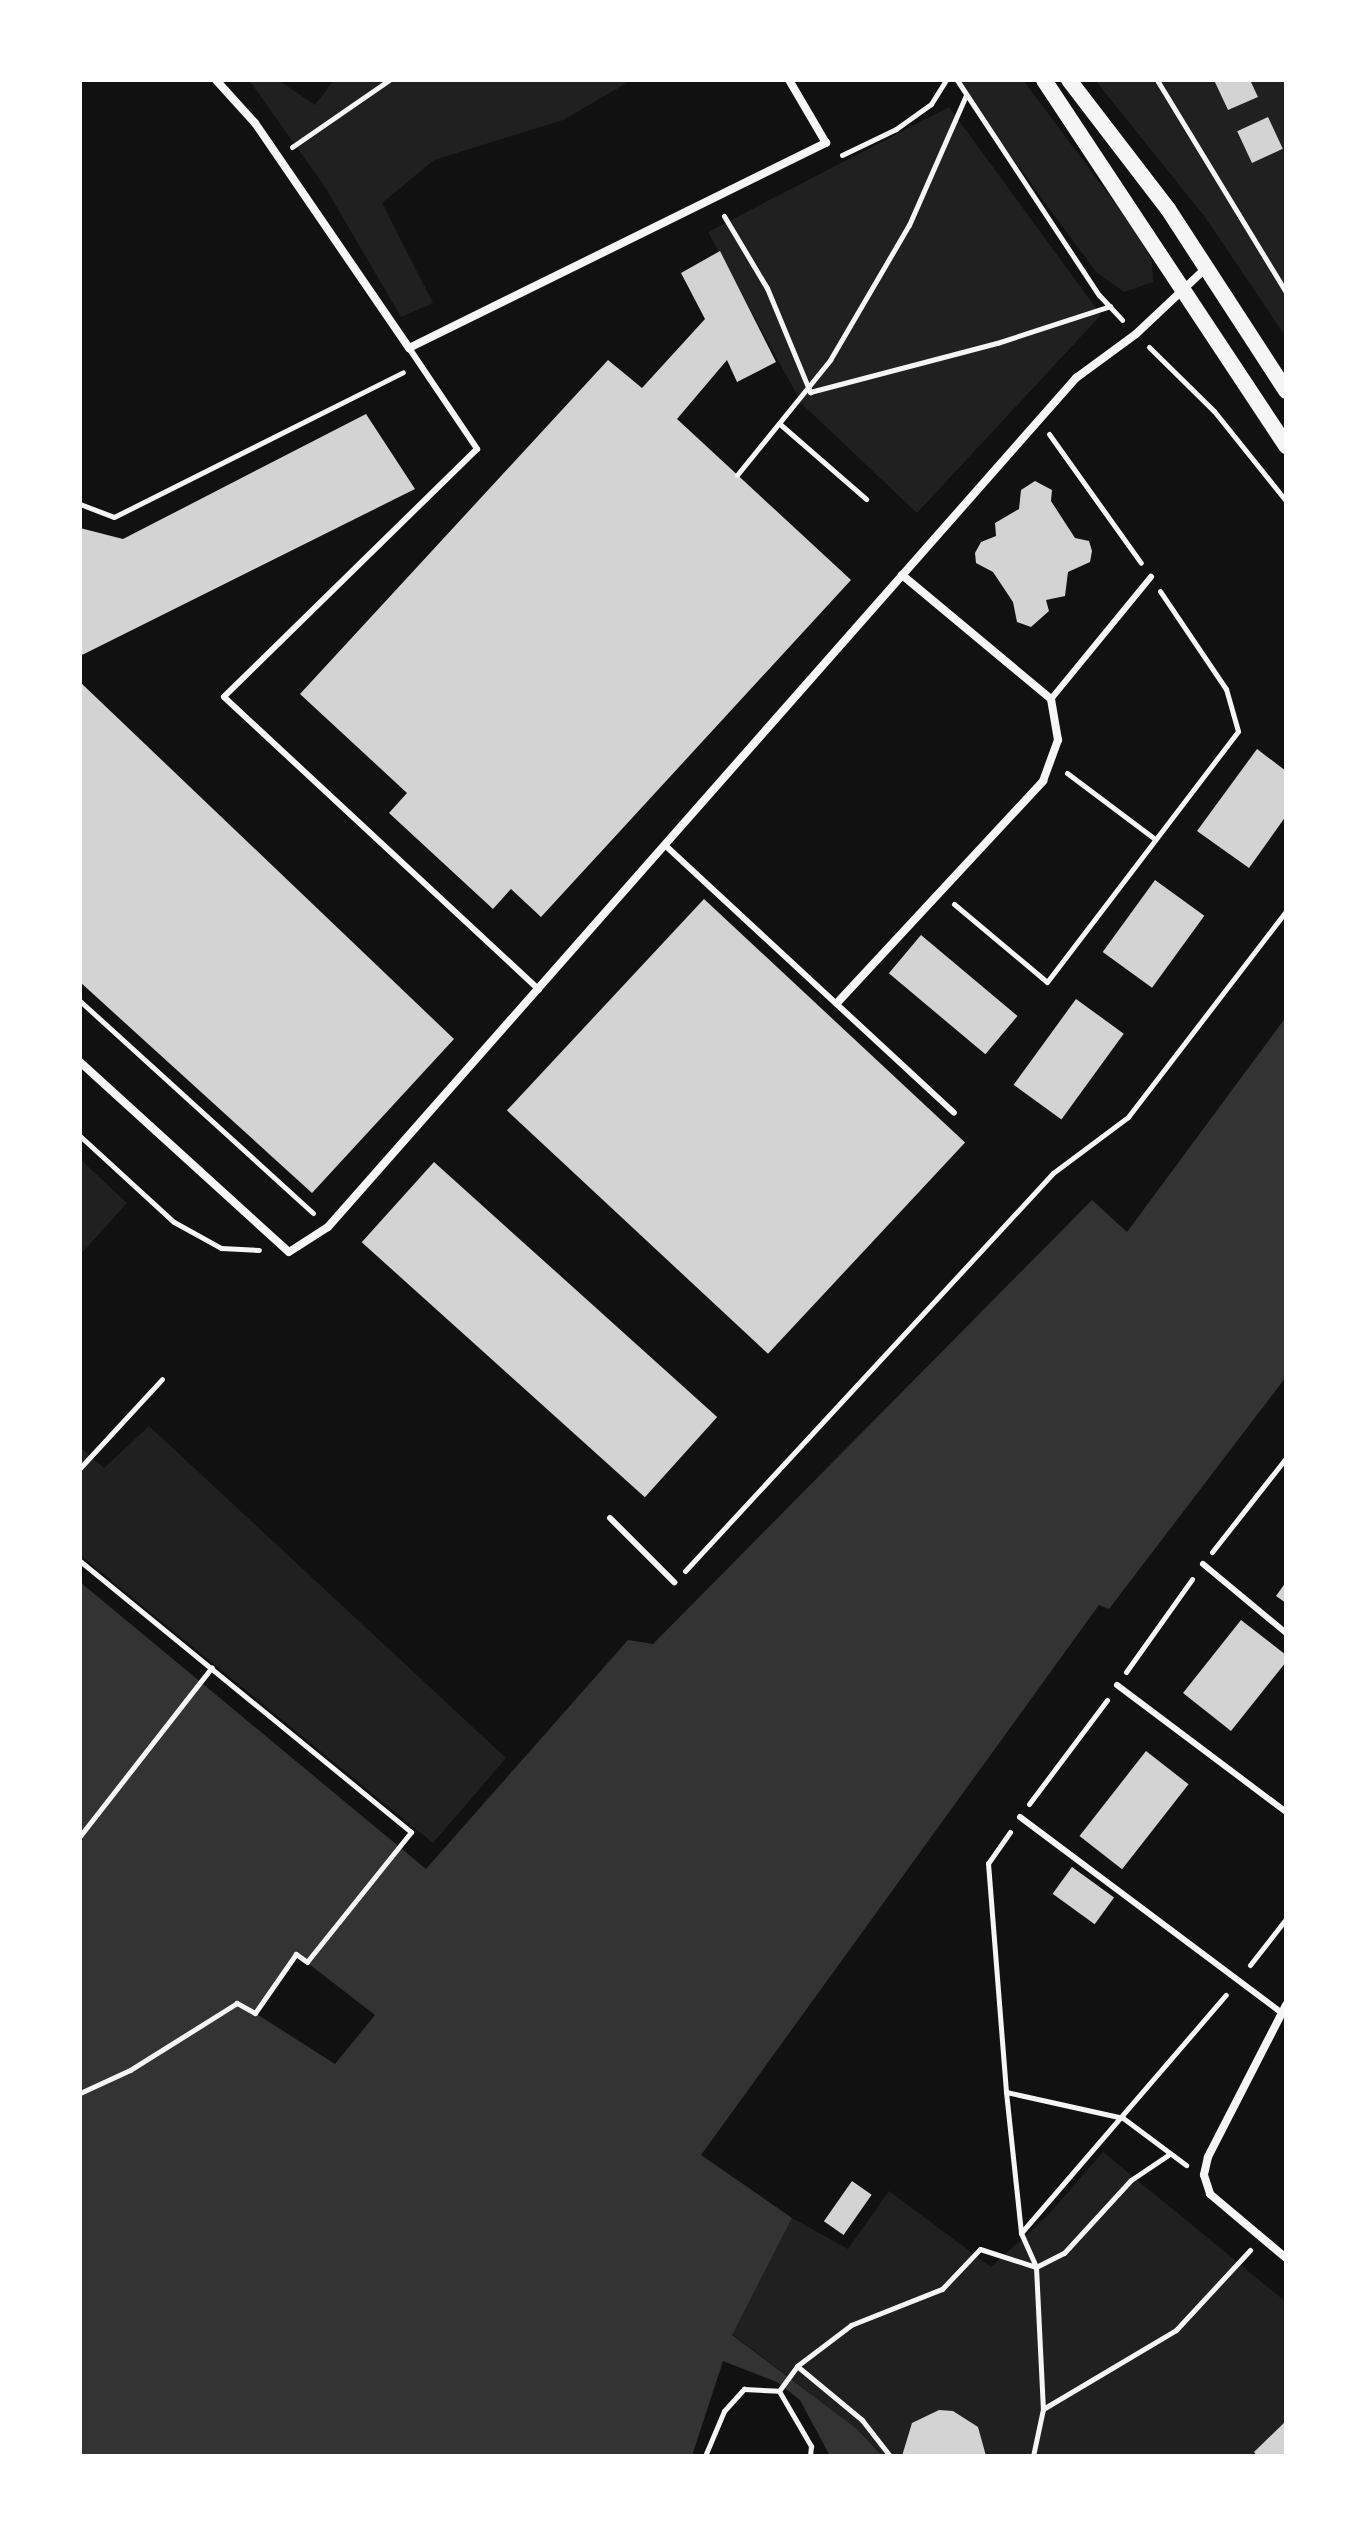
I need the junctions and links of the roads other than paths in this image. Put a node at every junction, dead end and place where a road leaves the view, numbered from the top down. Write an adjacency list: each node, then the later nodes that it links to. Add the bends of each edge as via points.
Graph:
1 (216, 80): 7 (street, via 277,156)
2 (789, 80): 7 (street, via 826,143)
3 (1069, 80): 5 (main road)
4 (1047, 81): 6 (main road)
5 (1206, 268): 6 (street); 8 (main road)
6 (1182, 289): 9 (main road); 10 (street, via 1136,334 1076,378)
7 (409, 348): 14 (lane, via 477,449 224,697)
8 (1286, 391)
9 (1286, 446)
10 (902, 575): 12 (street); 13 (street)
11 (1151, 577): 12 (lane)
12 (1051, 699): 15 (street, via 1058,740 1043,781)
13 (667, 847): 14 (street); 15 (lane)
14 (539, 990): 16 (street, via 328,1227 289,1252)
15 (837, 1003): 17 (lane)
16 (80, 1062)
17 (954, 1113)
18 (610, 1518): 20 (lane)
19 (1203, 1564): 21 (lane)
20 (674, 1582)
21 (1286, 1633)
22 (1117, 1685): 23 (lane)
23 (1286, 1812)
24 (1020, 1817): 25 (lane)
25 (1283, 2009): 26 (street, via 1208,2157 1204,2175 1210,2194)
26 (1286, 2258)

